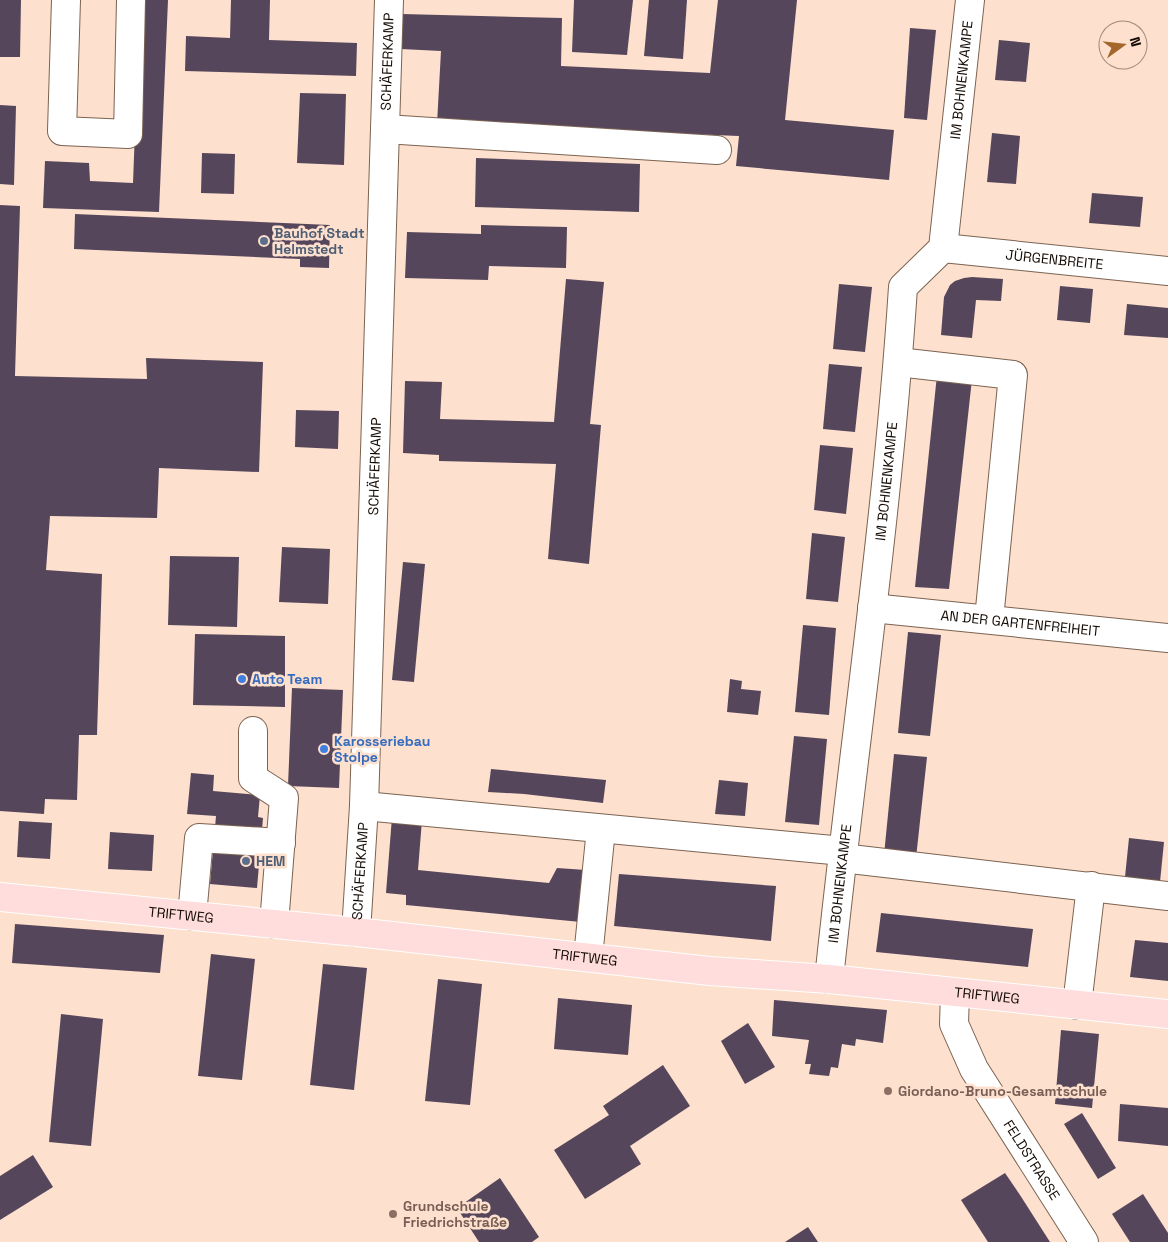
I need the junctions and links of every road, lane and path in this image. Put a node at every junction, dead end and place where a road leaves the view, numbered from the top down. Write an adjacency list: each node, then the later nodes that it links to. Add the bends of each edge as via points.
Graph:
1 (66, 0): 2 (street, via 62,131 128,134)
2 (131, 0)
3 (389, 0): 5 (street, SCHÄFERKAMP)
4 (970, 0): 7 (street, IM BOHNENKAMPE)
5 (385, 129): 6 (street); 14 (street, SCHÄFERKAMP)
6 (717, 150)
7 (943, 248): 8 (street, JÜRGENBREITE); 9 (street, IM BOHNENKAMPE, via 903,287)
8 (1168, 271)
9 (898, 362): 10 (street, IM BOHNENKAMPE); 11 (street, via 1013,375)
10 (872, 608): 11 (street, AN DER GARTENFREIHEIT); 17 (street, IM BOHNENKAMPE)
11 (989, 620): 12 (street, AN DER GARTENFREIHEIT)
12 (1168, 638)
13 (253, 731): 16 (street, via 253,778 284,798)
14 (364, 806): 15 (street); 23 (street, SCHÄFERKAMP)
15 (601, 829): 17 (street); 24 (street)
16 (281, 843): 21 (street, via 199,838); 22 (street)
17 (842, 854): 18 (street); 25 (street, IM BOHNENKAMPE)
18 (1090, 886): 19 (street); 27 (street)
19 (1168, 896)
20 (0, 897): 21 (main road, TRIFTWEG)
21 (192, 916): 22 (main road, TRIFTWEG)
22 (274, 924): 23 (main road, TRIFTWEG)
23 (356, 932): 24 (main road, TRIFTWEG)
24 (588, 957): 25 (main road, TRIFTWEG)
25 (829, 978): 26 (main road, TRIFTWEG)
26 (955, 992): 27 (main road, TRIFTWEG); 29 (street, FELDSTRASSE, via 954,1024 974,1069)
27 (1076, 1004): 28 (main road, TRIFTWEG)
28 (1168, 1014)
29 (1084, 1242)

